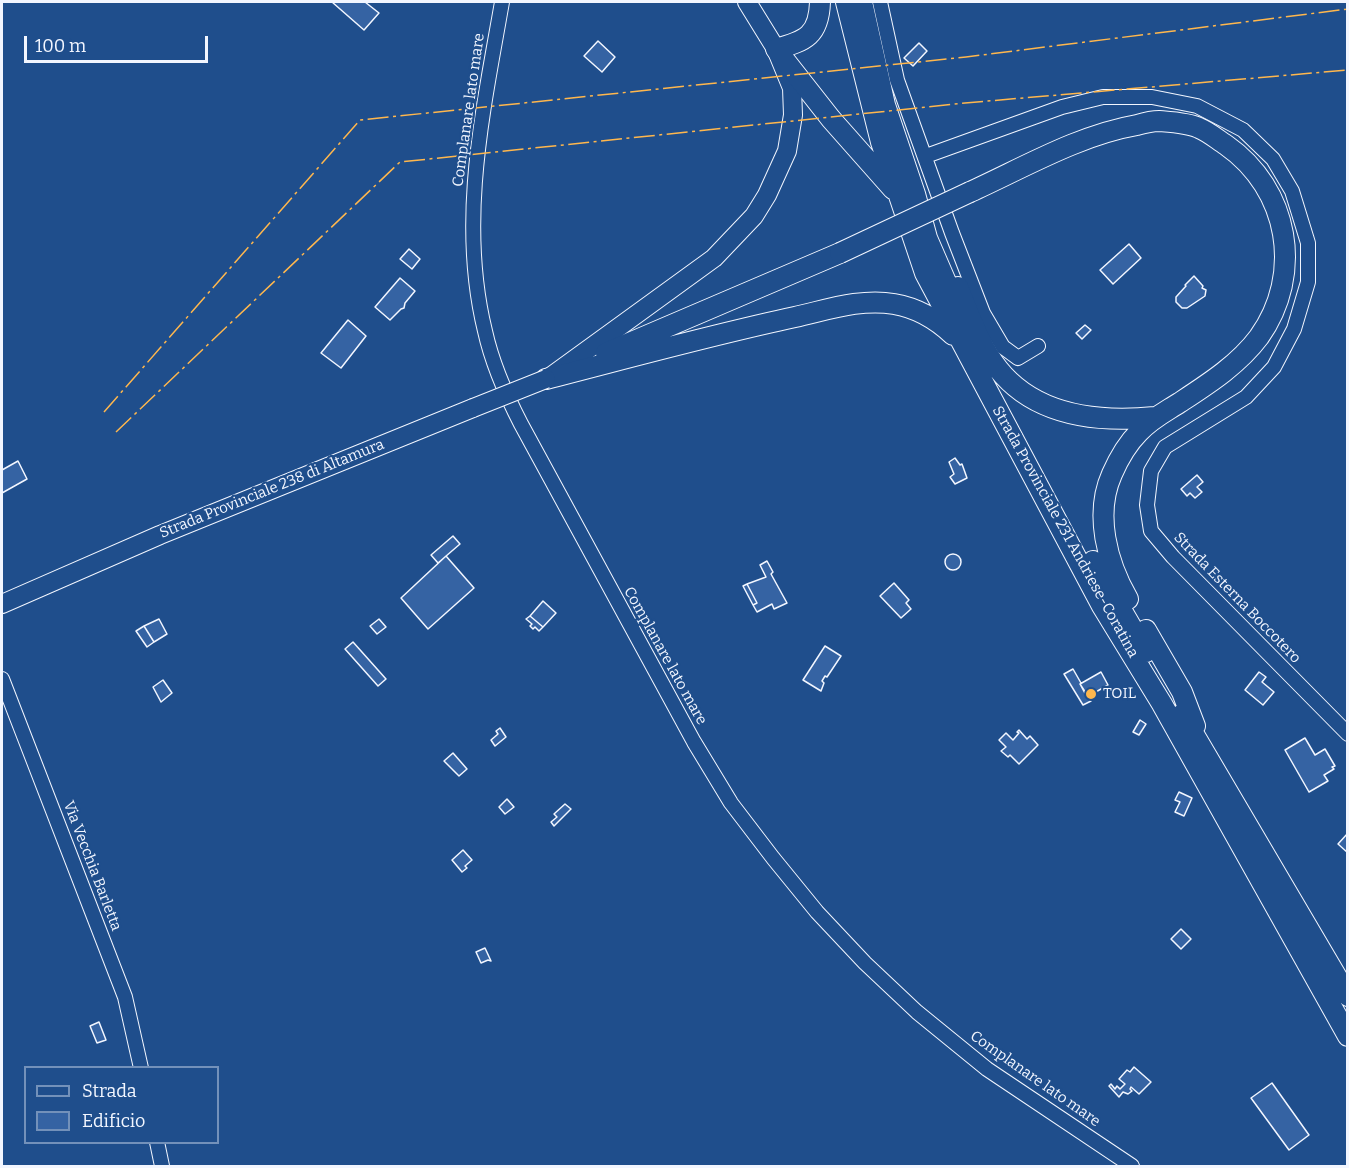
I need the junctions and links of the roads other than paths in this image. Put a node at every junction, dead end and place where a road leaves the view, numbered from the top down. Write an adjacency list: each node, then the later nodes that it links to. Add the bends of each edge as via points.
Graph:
1 (502, 2): 26 (street, Complanare lato mare, via 477,153 473,203 474,254 485,332 521,424 647,659 731,802 817,912 865,963 987,1069)
2 (747, 2): 7 (main road, Strada Provinciale 238 di Altamura)
3 (820, 2): 7 (highway, via 818,24 808,36)
4 (846, 2): 9 (highway, Strada Provinciale 231 Andriese-Coratina, via 880,142)
5 (862, 2): 10 (highway, Strada Provinciale 231 Andriese-Coratina, via 885,105)
6 (880, 2): 8 (street, via 897,80)
7 (776, 49): 9 (highway); 12 (main road, Strada Provinciale 238 di Altamura, via 792,88 793,115 787,151 753,216 714,258)
8 (926, 156): 11 (street, via 983,313 1003,347 1018,358); 17 (street, Strada Esterna Boccotero, via 1062,107 1103,97 1152,97 1197,106 1243,130 1273,159 1292,191 1308,243 1308,282 1294,329 1274,367 1246,397 1165,447 1151,471 1147,505 1151,531 1173,557)
9 (899, 197): 13 (highway, Strada Provinciale 231 Andriese-Coratina, via 925,273)
10 (933, 253): 14 (highway, via 948,265 992,361 1025,394 1047,406 1094,419); 18 (highway, Strada Provinciale 231 Andriese-Coratina, via 985,367)
11 (1038, 346)
12 (546, 379): 13 (highway, via 745,328 870,302 916,309 936,320 953,335); 14 (highway, bridge, via 840,253 1078,144 1120,128 1158,121 1198,127 1243,157 1259,175 1280,218 1285,269 1271,316 1258,337 1219,376); 15 (main road, Strada Provinciale 238 di Altamura, bridge, via 301,477)
13 (990, 395): 20 (highway, Strada Provinciale 231 Andriese-Coratina, via 1102,606 1162,704)
14 (1155, 417): 18 (highway, via 1127,445 1111,476 1104,510 1106,542 1121,587 1182,692)
15 (2, 604)
16 (2, 679): 23 (street, Via Vecchia Barletta, via 125,997)
17 (1347, 734)
18 (1206, 755): 19 (highway, Strada Provinciale 231 Andriese-Coratina)
19 (1347, 996)
20 (1333, 1010): 21 (highway, Strada Provinciale 231 Andriese-Coratina); 22 (highway)
21 (1347, 1036)
22 (1347, 1043)
23 (141, 1066)
24 (157, 1144): 25 (street)
25 (162, 1167)
26 (1132, 1167)

